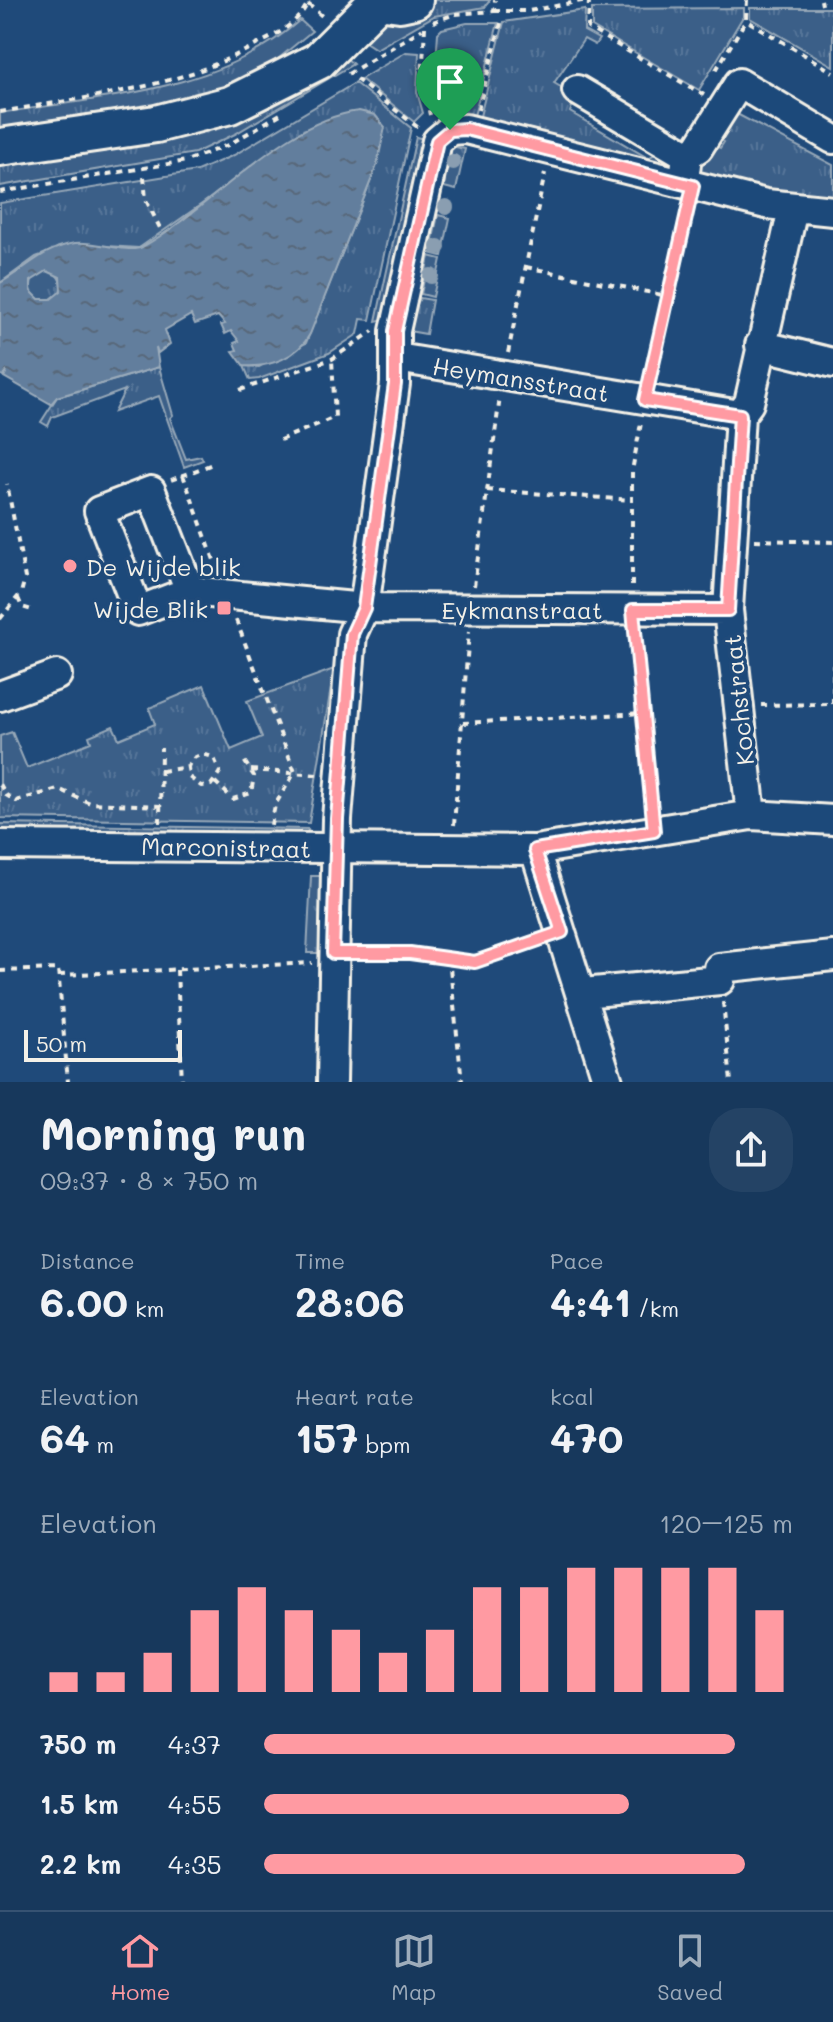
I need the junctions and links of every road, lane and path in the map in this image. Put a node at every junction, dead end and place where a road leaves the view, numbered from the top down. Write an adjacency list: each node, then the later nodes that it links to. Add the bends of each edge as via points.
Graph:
1 (345, 0): 13 (main road)
2 (378, 0): 8 (main road); 13 (main road, via 318,61)
3 (495, 0): 7 (path)
4 (588, 0): 7 (path, via 529,11); 16 (path, via 588,28)
5 (747, 0): 10 (path)
6 (309, 2): 17 (path, via 285,30 213,68 132,90)
7 (494, 11): 8 (path)
8 (420, 13): 11 (path); 19 (path, via 423,95)
9 (502, 19): 18 (path)
10 (746, 20): 12 (path); 16 (path)
11 (374, 58)
12 (833, 72)
13 (290, 73): 21 (main road, via 257,93 205,113)
14 (356, 79): 19 (path)
15 (577, 90): 23 (street)
16 (713, 101): 20 (street, via 739,83); 23 (street, via 698,148)
17 (0, 112)
18 (476, 119)
19 (438, 132): 22 (street, via 466,129); 31 (street)
20 (833, 139)
21 (0, 147)
22 (550, 152): 25 (street); 29 (path)
23 (687, 155): 25 (street)
24 (144, 177): 28 (path, via 146,200)
25 (687, 185): 26 (street); 30 (path)
26 (793, 209): 27 (street); 32 (street, Kochstraat)
27 (833, 211)
28 (162, 232)
29 (526, 267): 30 (path); 35 (path)
30 (667, 296): 37 (path)
31 (396, 345): 33 (path, via 371,332); 35 (street, Heymansstraat); 51 (street)
32 (760, 345): 34 (street); 38 (street, Kochstraat, via 749,403)
33 (332, 359): 36 (path); 39 (path, via 335,417)
34 (833, 363)
35 (503, 376): 37 (street, Heymansstraat); 43 (path)
36 (240, 390)
37 (645, 400): 38 (street, Heymansstraat); 45 (path)
38 (740, 415): 46 (street, Kochstraat)
39 (280, 440)
40 (215, 463): 41 (path)
41 (183, 475): 44 (path); 49 (path)
42 (7, 484): 50 (path, via 24,570)
43 (487, 490): 45 (path); 52 (path)
44 (151, 491): 48 (street); 48 (street, via 99,511 110,540 138,611)
45 (632, 500): 54 (path)
46 (732, 539): 47 (path); 55 (street, Kochstraat)
47 (833, 542)
48 (190, 591): 49 (street, Eykmanstraat)
49 (226, 594): 51 (street, Eykmanstraat); 69 (path)
50 (18, 598): 53 (path, via 22,607); 56 (path)
51 (364, 608): 52 (street, Eykmanstraat); 70 (street, via 352,634)
52 (471, 609): 54 (street, Eykmanstraat); 63 (path)
53 (32, 610)
54 (633, 610): 55 (street, Eykmanstraat); 62 (path)
55 (728, 610): 61 (street, Kochstraat)
56 (0, 619)
57 (833, 664): 60 (path)
58 (57, 675): 59 (street)
59 (0, 696)
60 (833, 704): 61 (path)
61 (739, 705): 74 (street, Kochstraat)
62 (643, 713): 63 (path); 78 (path)
63 (463, 723): 81 (path)
64 (161, 748): 68 (path)
65 (243, 759): 67 (path)
66 (188, 767): 68 (path); 71 (path, via 196,785); 71 (path, via 198,755 214,758 220,772)
67 (251, 770): 69 (path); 71 (path, via 254,787 241,799 229,797)
68 (162, 771): 73 (path)
69 (295, 772): 70 (path); 77 (path, via 275,805)
70 (340, 777): 80 (street)
71 (215, 782)
72 (0, 784): 73 (path, via 16,801 58,789 90,803)
73 (161, 806): 76 (path)
74 (751, 815): 75 (street, Marconistraat); 78 (street, Marconistraat)
75 (833, 820)
76 (160, 823)
77 (271, 825)
78 (654, 831): 82 (street, Marconistraat)
79 (0, 845): 80 (street, Marconistraat)
80 (339, 848): 81 (street, Marconistraat); 85 (street)
81 (451, 849): 82 (street, Marconistraat)
82 (535, 850): 83 (street)
83 (562, 932): 86 (path, via 475,962); 91 (street)
84 (833, 956): 90 (street, via 719,968)
85 (333, 958): 86 (path, via 410,953); 87 (path); 94 (street)
86 (449, 958): 95 (path)
87 (177, 970): 89 (path); 93 (path)
88 (0, 971): 89 (path, via 58,969)
89 (59, 975): 92 (path)
90 (720, 980): 91 (street); 97 (path)
91 (583, 993): 96 (street)
92 (68, 1082)
93 (182, 1082)
94 (332, 1082)
95 (462, 1082)
96 (608, 1082)
97 (731, 1082)

